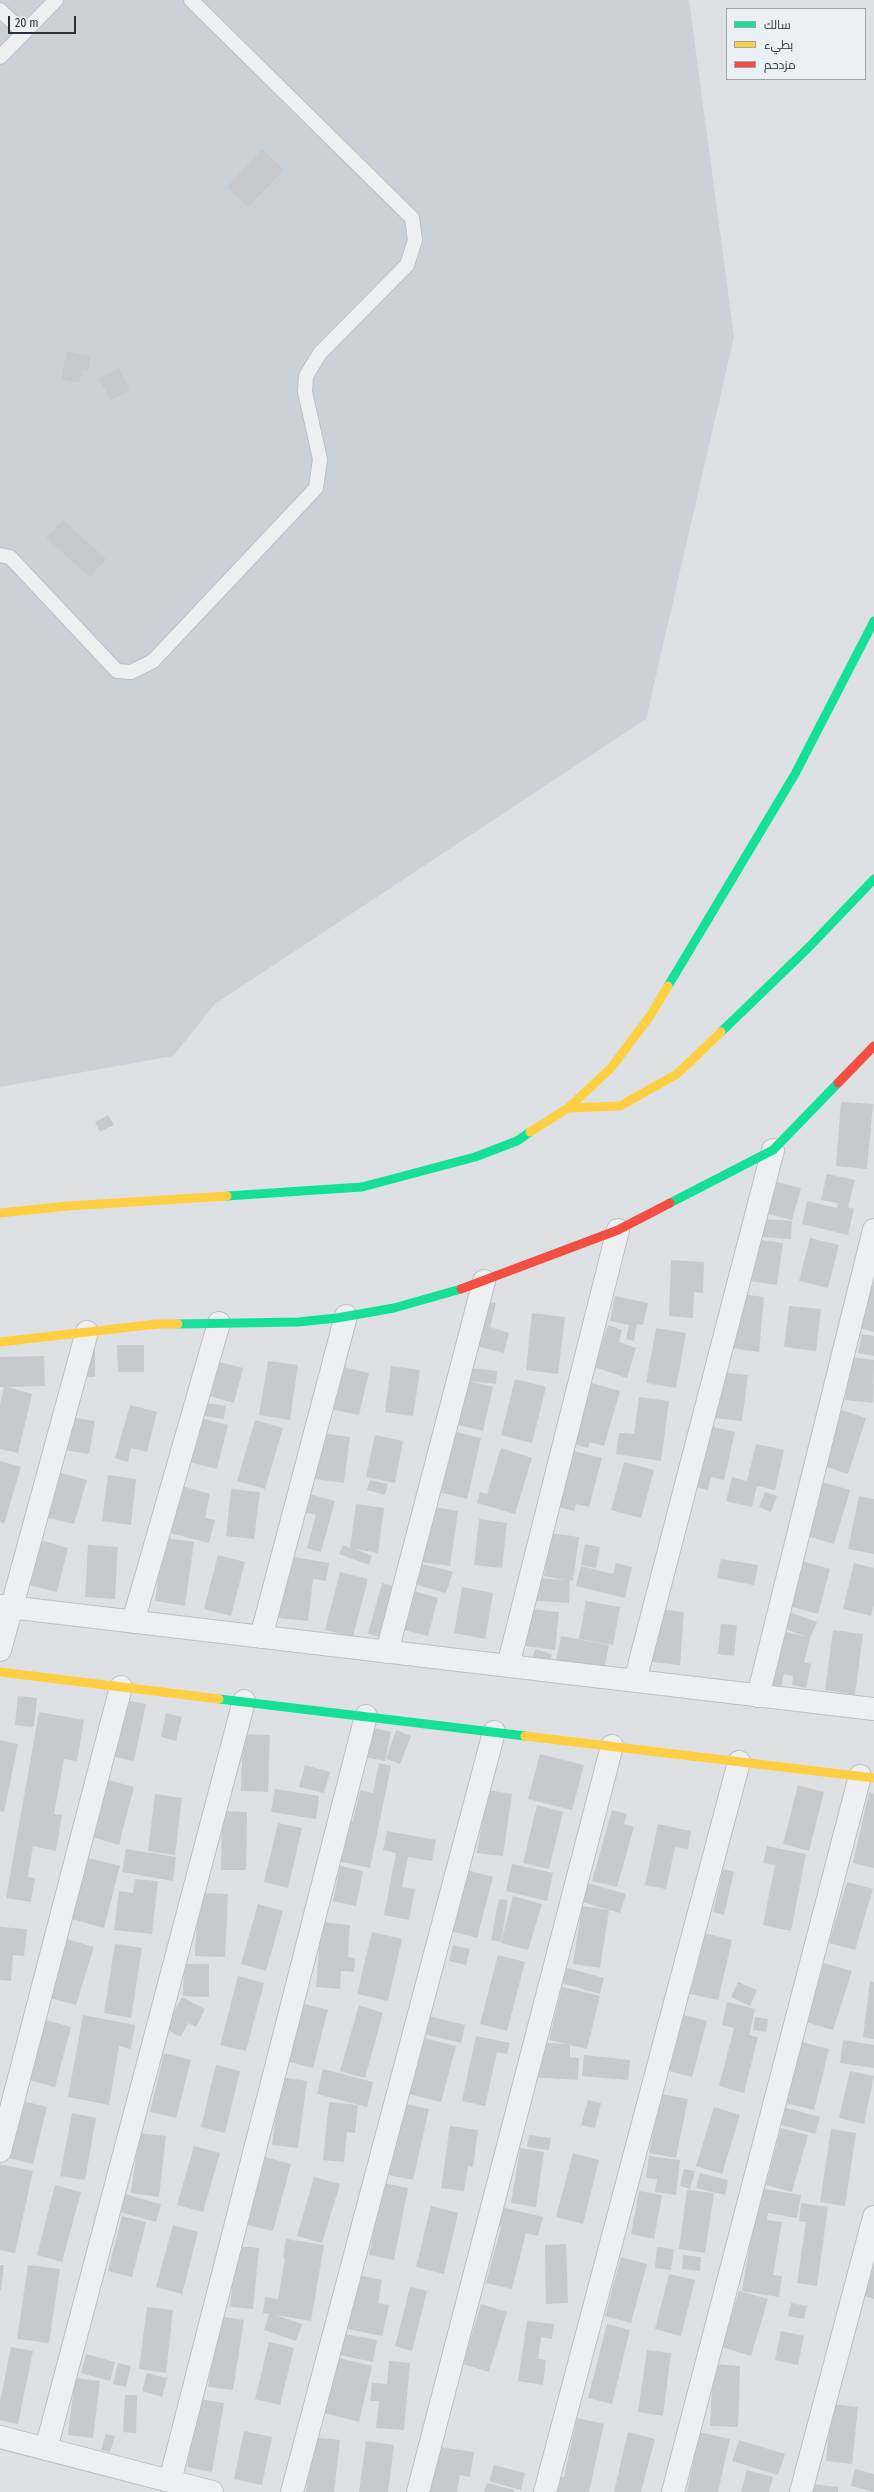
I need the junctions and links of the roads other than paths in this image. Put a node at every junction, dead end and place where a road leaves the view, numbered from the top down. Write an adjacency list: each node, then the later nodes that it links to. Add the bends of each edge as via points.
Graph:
1 (56, 0): 4 (lane)
2 (191, 0): 6 (lane, via 412,218 415,240 407,265 320,353 306,376 305,392 320,459 316,488 153,661 131,672 117,671 10,558)
3 (0, 10): 4 (lane)
4 (24, 33): 5 (lane)
5 (0, 57)
6 (0, 555)
7 (874, 621): 10 (street, via 795,774 650,1016 611,1068)
8 (874, 879): 10 (street, via 809,947 677,1074 620,1106)
9 (874, 1046): 11 (street)
10 (568, 1108): 13 (street, via 510,1143 475,1157 362,1187)
11 (772, 1150): 15 (street); 29 (street)
12 (8, 1202): 13 (street)
13 (68, 1206): 14 (street)
14 (0, 1213)
15 (618, 1230): 17 (street); 27 (street)
16 (874, 1230): 31 (street)
17 (484, 1281): 18 (street, via 448,1294 394,1308); 26 (street)
18 (346, 1316): 19 (street, via 298,1322); 24 (street)
19 (219, 1323): 20 (street, via 157,1324); 23 (street)
20 (87, 1332): 21 (street); 22 (street)
21 (0, 1342)
22 (6, 1607): 23 (street); 25 (street)
23 (133, 1622): 24 (street)
24 (261, 1638): 26 (street)
25 (0, 1650)
26 (387, 1652): 27 (street)
27 (508, 1666): 29 (street)
28 (0, 1672): 30 (street)
29 (635, 1682): 31 (street)
30 (121, 1687): 32 (street); 39 (street)
31 (758, 1696): 33 (street)
32 (244, 1701): 34 (street); 42 (street)
33 (874, 1709)
34 (366, 1716): 35 (street); 43 (street)
35 (494, 1732): 36 (street); 45 (street)
36 (612, 1746): 37 (street); 46 (street)
37 (739, 1762): 38 (street); 47 (street)
38 (867, 1777): 48 (street)
39 (0, 2151)
40 (874, 2217): 49 (street)
41 (0, 2437): 42 (street)
42 (46, 2449): 43 (street)
43 (170, 2481): 44 (street)
44 (212, 2492)
45 (292, 2492)
46 (418, 2492)
47 (546, 2492)
48 (673, 2492)
49 (801, 2492)

